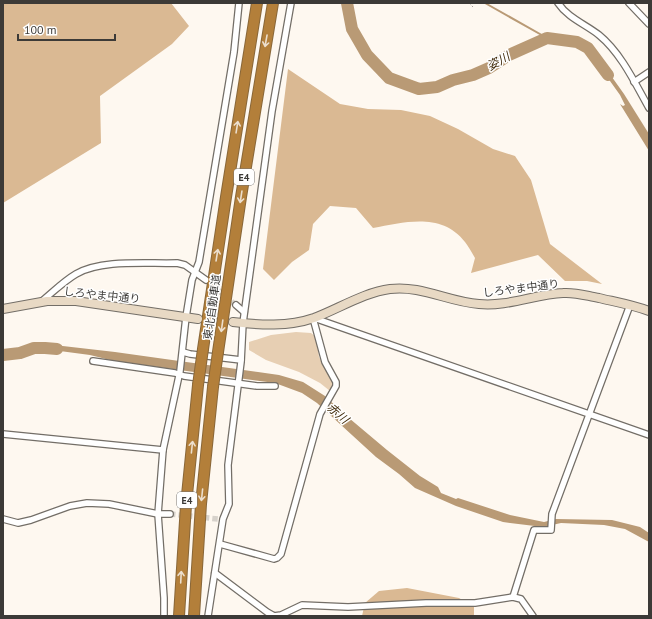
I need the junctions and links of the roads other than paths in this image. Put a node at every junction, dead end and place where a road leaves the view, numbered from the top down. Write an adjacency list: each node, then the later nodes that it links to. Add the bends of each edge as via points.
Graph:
1 (238, 3): 11 (street, via 234,52)
2 (257, 3): 41 (highway, 東北自動車道 / E4, one-way to 2, bridge, via 186,505 198,385)
3 (273, 3): 42 (highway, 東北自動車道 / E4, one-way to 42, bridge, via 218,352 201,504)
4 (291, 3): 18 (street, via 272,111)
5 (558, 3): 9 (street, via 569,15 607,43)
6 (629, 3): 7 (street)
7 (649, 24)
8 (649, 72): 9 (street)
9 (634, 82): 10 (street)
10 (649, 108)
11 (196, 273): 12 (street); 13 (street, via 177,263 104,264 76,274); 19 (street, via 192,280)
12 (206, 280)
13 (40, 302): 16 (street, しろやま中通り); 19 (street, しろやま中通り, via 76,302)
14 (630, 304): 17 (street, しろやま中通り); 20 (street, しろやま中通り, via 575,293 481,304 402,288 378,291); 30 (street)
15 (236, 305): 18 (street)
16 (3, 309)
17 (649, 311)
18 (244, 312): 23 (street)
19 (186, 317): 21 (street, しろやま中通り); 24 (street)
20 (313, 318): 23 (street, しろやま中通り, via 284,324); 30 (street); 37 (street, via 325,362 336,386 320,414 280,554 274,559)
21 (198, 319)
22 (233, 322): 23 (street, しろやま中通り)
23 (243, 323): 26 (street)
24 (183, 352): 26 (street); 27 (street)
25 (93, 361): 27 (street)
26 (241, 361): 28 (street)
27 (179, 373): 28 (street); 33 (street)
28 (238, 382): 29 (street); 37 (street, via 228,465 228,504 221,519)
29 (275, 386)
30 (589, 414): 32 (street); 39 (street, via 552,514 551,530 534,530)
31 (3, 434): 33 (street)
32 (649, 435)
33 (163, 450): 34 (street)
34 (158, 514): 35 (street); 36 (street, via 110,504 87,503 18,523); 40 (street)
35 (170, 514)
36 (3, 519)
37 (220, 544): 38 (street)
38 (215, 573): 39 (street, via 274,616 302,605 348,607 475,603); 43 (street)
39 (513, 597): 44 (street, via 521,599)
40 (164, 616)
41 (179, 616)
42 (194, 616)
43 (208, 616)
44 (533, 616)

